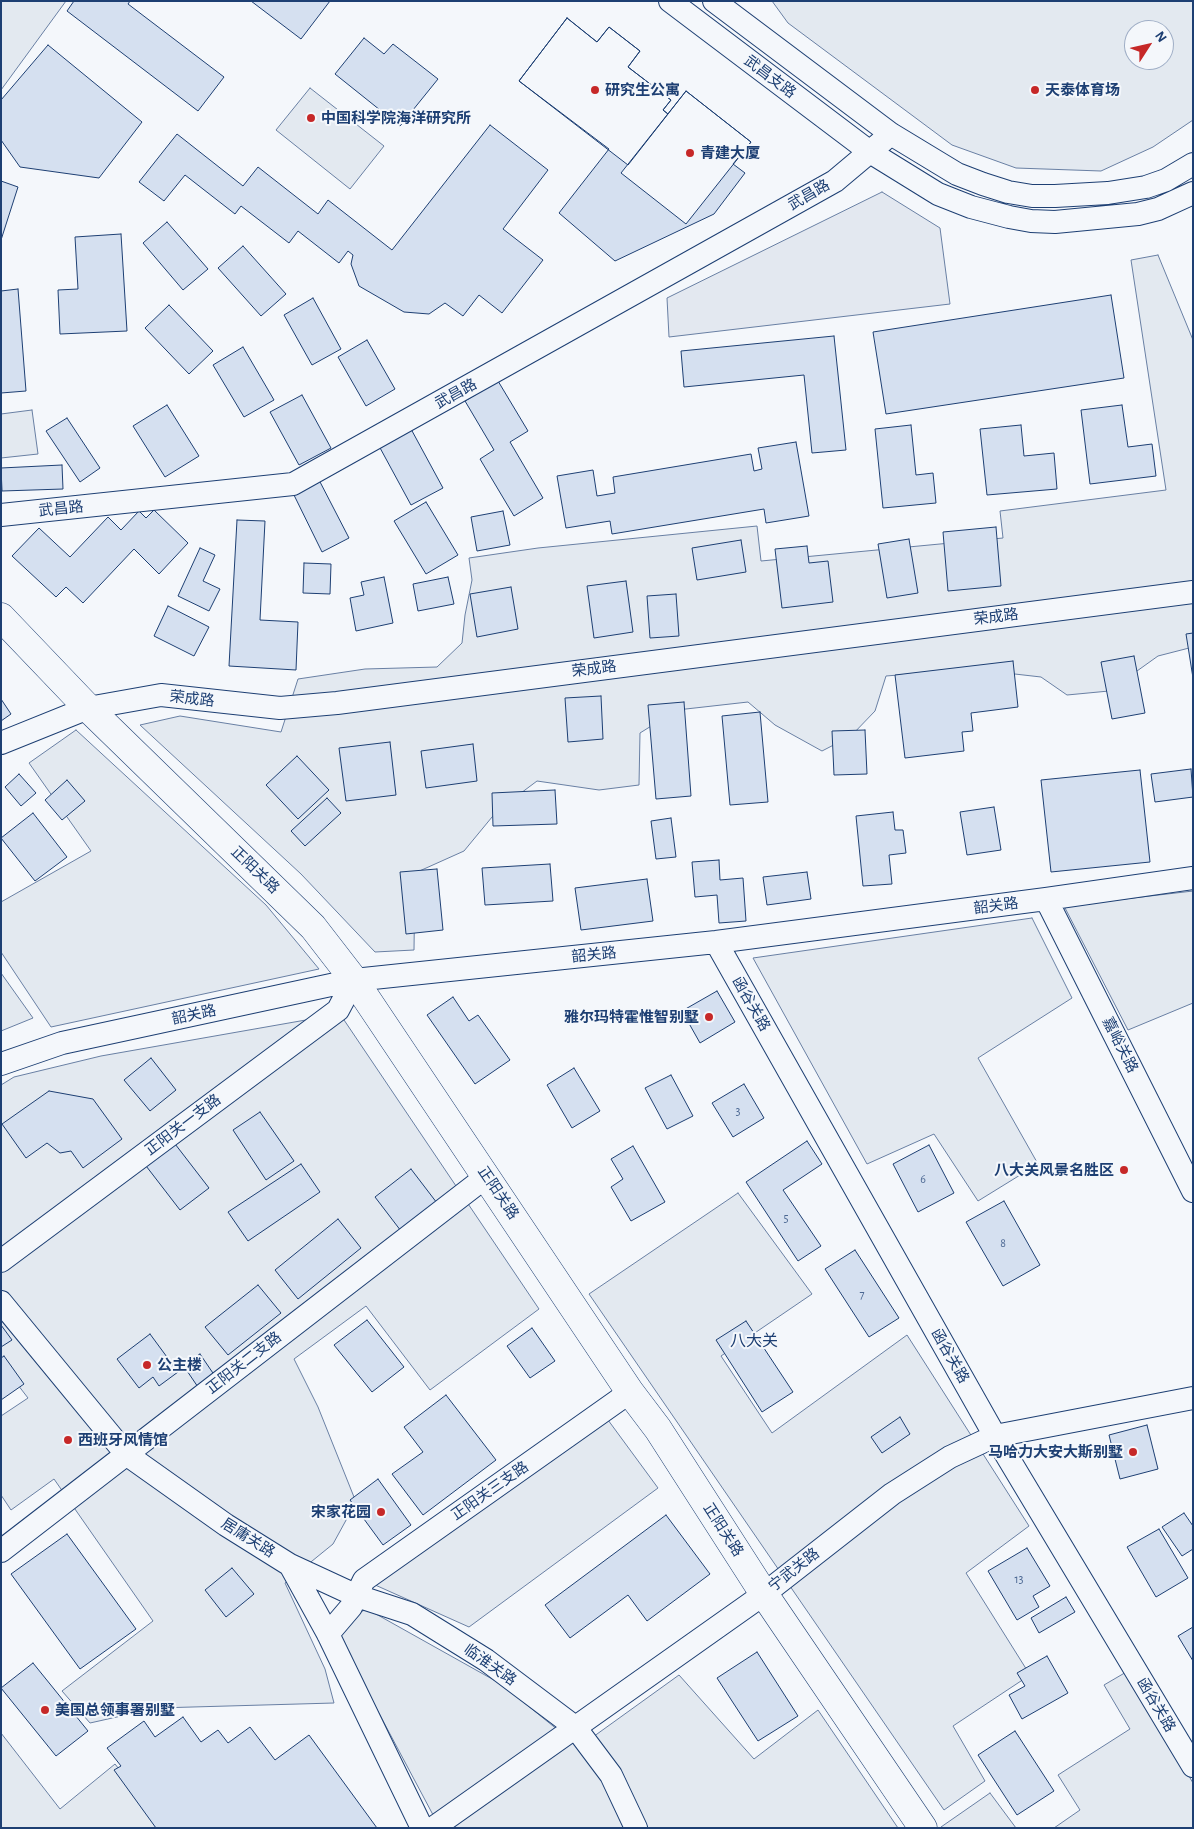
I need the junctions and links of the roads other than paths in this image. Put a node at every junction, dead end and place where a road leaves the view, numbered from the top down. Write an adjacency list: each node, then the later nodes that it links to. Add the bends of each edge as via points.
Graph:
1 (670, 1): 4 (street, 武昌支路)
2 (714, 1): 3 (street, 武昌支路)
3 (892, 134): 4 (street, 武昌路); 5 (street, via 957,174 1032,196 1125,191 1166,180)
4 (870, 152): 6 (street, via 938,194 971,207 1031,221 1055,222 1138,214); 7 (street, 武昌路, via 834,181 293,484)
5 (1192, 167)
6 (1193, 193)
7 (1, 515)
8 (1193, 592): 10 (street, 荣成路, via 337,703 280,708 161,695)
9 (1, 617): 10 (main road, 正阳关路)
10 (88, 708): 11 (street, 荣成路); 15 (main road, 正阳关路, via 313,927)
11 (1, 743)
12 (1193, 878): 13 (street, 韶关路)
13 (1046, 900): 14 (street, 韶关路); 18 (street, 嘉峪关路)
14 (716, 942): 15 (street, 韶关路); 23 (street, 函谷关路)
15 (354, 980): 16 (street, 韶关路, via 62,1043); 17 (main road, 正阳关路); 19 (street, 正阳关一支路, via 338,1010)
16 (1, 1064)
17 (487, 1176): 21 (main road, 正阳关路); 24 (street, 正阳关二支路)
18 (1193, 1191)
19 (1, 1261)
20 (1, 1302): 24 (street, 居庸关路)
21 (630, 1392): 27 (main road, 正阳关路, via 658,1429); 28 (street, 正阳关三支路, via 364,1580)
22 (1193, 1398): 23 (street, 宁武关路)
23 (995, 1436): 27 (street, 宁武关路, via 950,1456 892,1494); 31 (street, 函谷关路)
24 (126, 1454): 25 (street, 正阳关二支路); 26 (street, 居庸关路, via 226,1525)
25 (1, 1551)
26 (290, 1565): 28 (street, 临淮关路); 29 (street, 居庸关路)
27 (764, 1594): 30 (street, 宁武关路); 35 (main road, 正阳关路)
28 (357, 1596): 29 (street, 正阳关三支路, via 351,1608); 30 (street, 临淮关路, via 412,1614 486,1660)
29 (328, 1634): 32 (street, 居庸关路)
30 (575, 1727): 33 (street, 宁武关路); 34 (street, 临淮关路, via 611,1775)
31 (1193, 1766)
32 (422, 1828)
33 (433, 1828)
34 (636, 1828)
35 (922, 1828)

